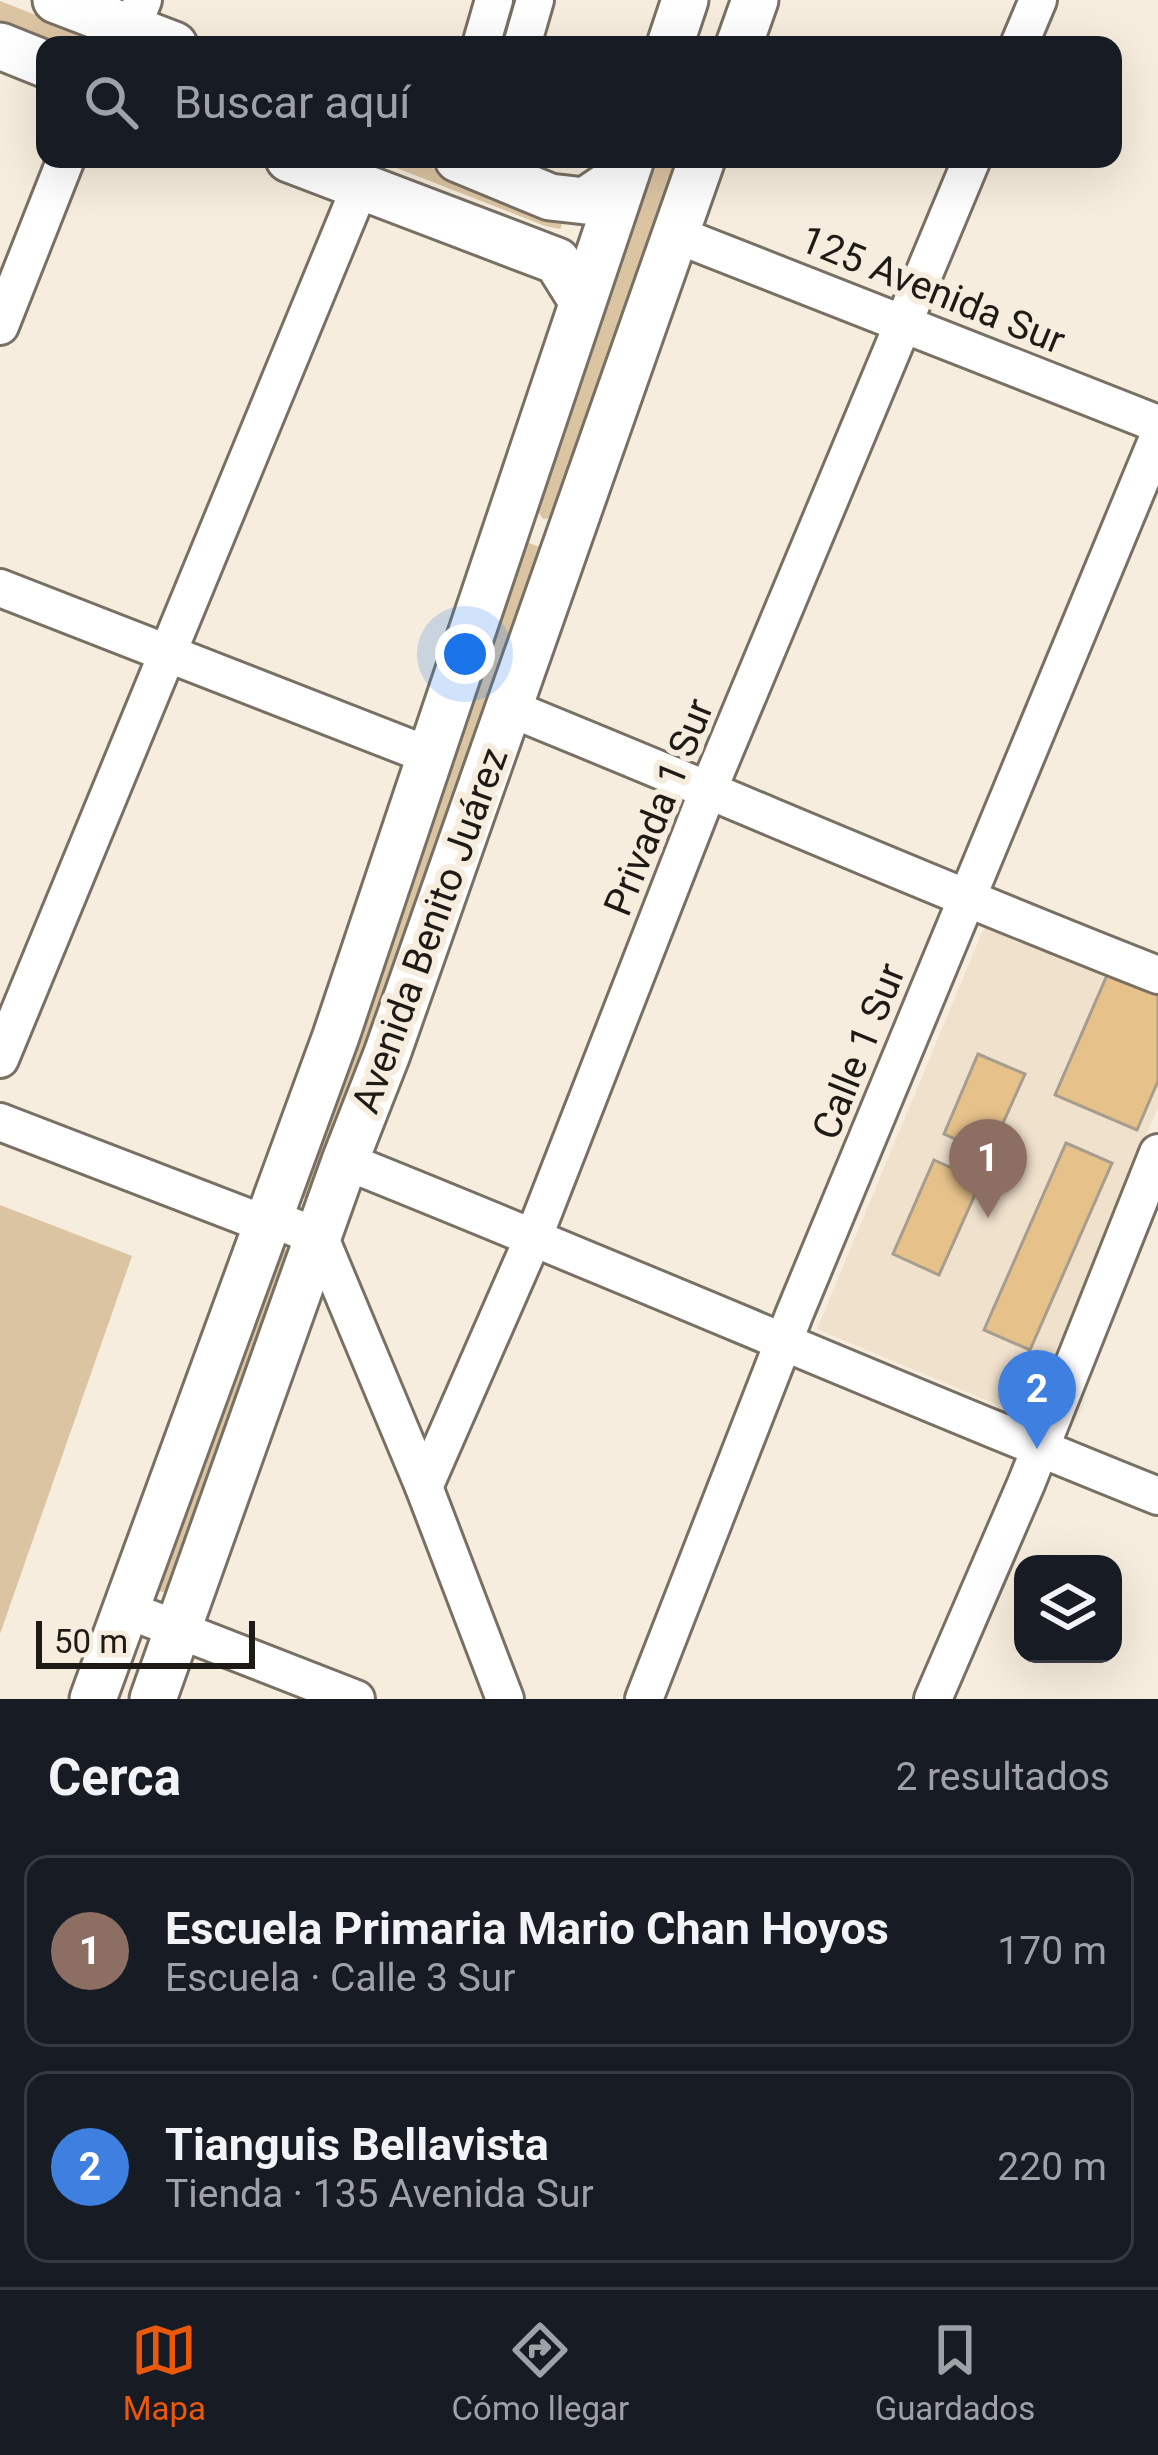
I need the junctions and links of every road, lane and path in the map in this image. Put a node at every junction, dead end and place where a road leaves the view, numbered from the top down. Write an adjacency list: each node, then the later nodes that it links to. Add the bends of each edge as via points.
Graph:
1 (56, 0): 6 (main road)
2 (494, 0): 7 (street)
3 (535, 0): 8 (street)
4 (755, 0): 9 (main road)
5 (1038, 0): 10 (street)
6 (150, 24)
7 (484, 36)
8 (525, 36)
9 (742, 36)
10 (1023, 36)
11 (0, 46): 12 (main road)
12 (36, 60)
13 (62, 168): 24 (street)
14 (312, 168): 20 (main road)
15 (489, 168): 16 (main road, via 550,196 585,202)
16 (627, 168)
17 (628, 168): 22 (main road, Avenida Benito Juárez)
18 (699, 168): 21 (main road, Avenida Benito Juárez)
19 (968, 168): 23 (street, Privada 1 Sur)
20 (360, 187): 22 (main road, via 557,261); 30 (street)
21 (677, 235): 23 (street, 125 Avenida Sur); 28 (main road, Avenida Benito Juárez)
22 (582, 301): 27 (main road, Avenida Benito Juárez)
23 (904, 322): 25 (street, 125 Avenida Sur); 33 (street, Privada 1 Sur)
24 (0, 326)
25 (1158, 424)
26 (1158, 438): 34 (street, Calle 1 Sur)
27 (514, 503): 28 (main road, via 536,532); 32 (main road, Avenida Benito Juárez)
28 (572, 530): 31 (main road, Avenida Benito Juárez)
29 (0, 589): 30 (street)
30 (166, 652): 32 (street); 36 (street)
31 (509, 708): 33 (street); 39 (main road, Avenida Benito Juárez)
32 (428, 755): 40 (main road, Avenida Benito Juárez)
33 (709, 788): 34 (street); 41 (street, Privada 1 Sur)
34 (966, 900): 35 (street); 43 (street, Calle 1 Sur)
35 (1158, 975)
36 (0, 1059)
37 (0, 1122): 40 (street)
38 (1158, 1153): 44 (street)
39 (345, 1162): 41 (street); 42 (main road, Avenida Benito Juárez)
40 (265, 1224): 42 (street); 47 (main road, Avenida Benito Juárez)
41 (534, 1236): 43 (street); 45 (street, Privada 1 Sur)
42 (320, 1238): 45 (street); 48 (main road, Avenida Benito Juárez)
43 (785, 1344): 44 (street); 53 (street, Calle 1 Sur)
44 (1040, 1449): 46 (street); 54 (street)
45 (424, 1487): 52 (street)
46 (1158, 1496)
47 (125, 1609): 48 (street); 49 (main road, Avenida Benito Juárez)
48 (177, 1630): 50 (main road, Avenida Benito Juárez); 51 (street)
49 (93, 1699)
50 (153, 1699)
51 (356, 1699)
52 (505, 1699)
53 (644, 1699)
54 (933, 1699)

